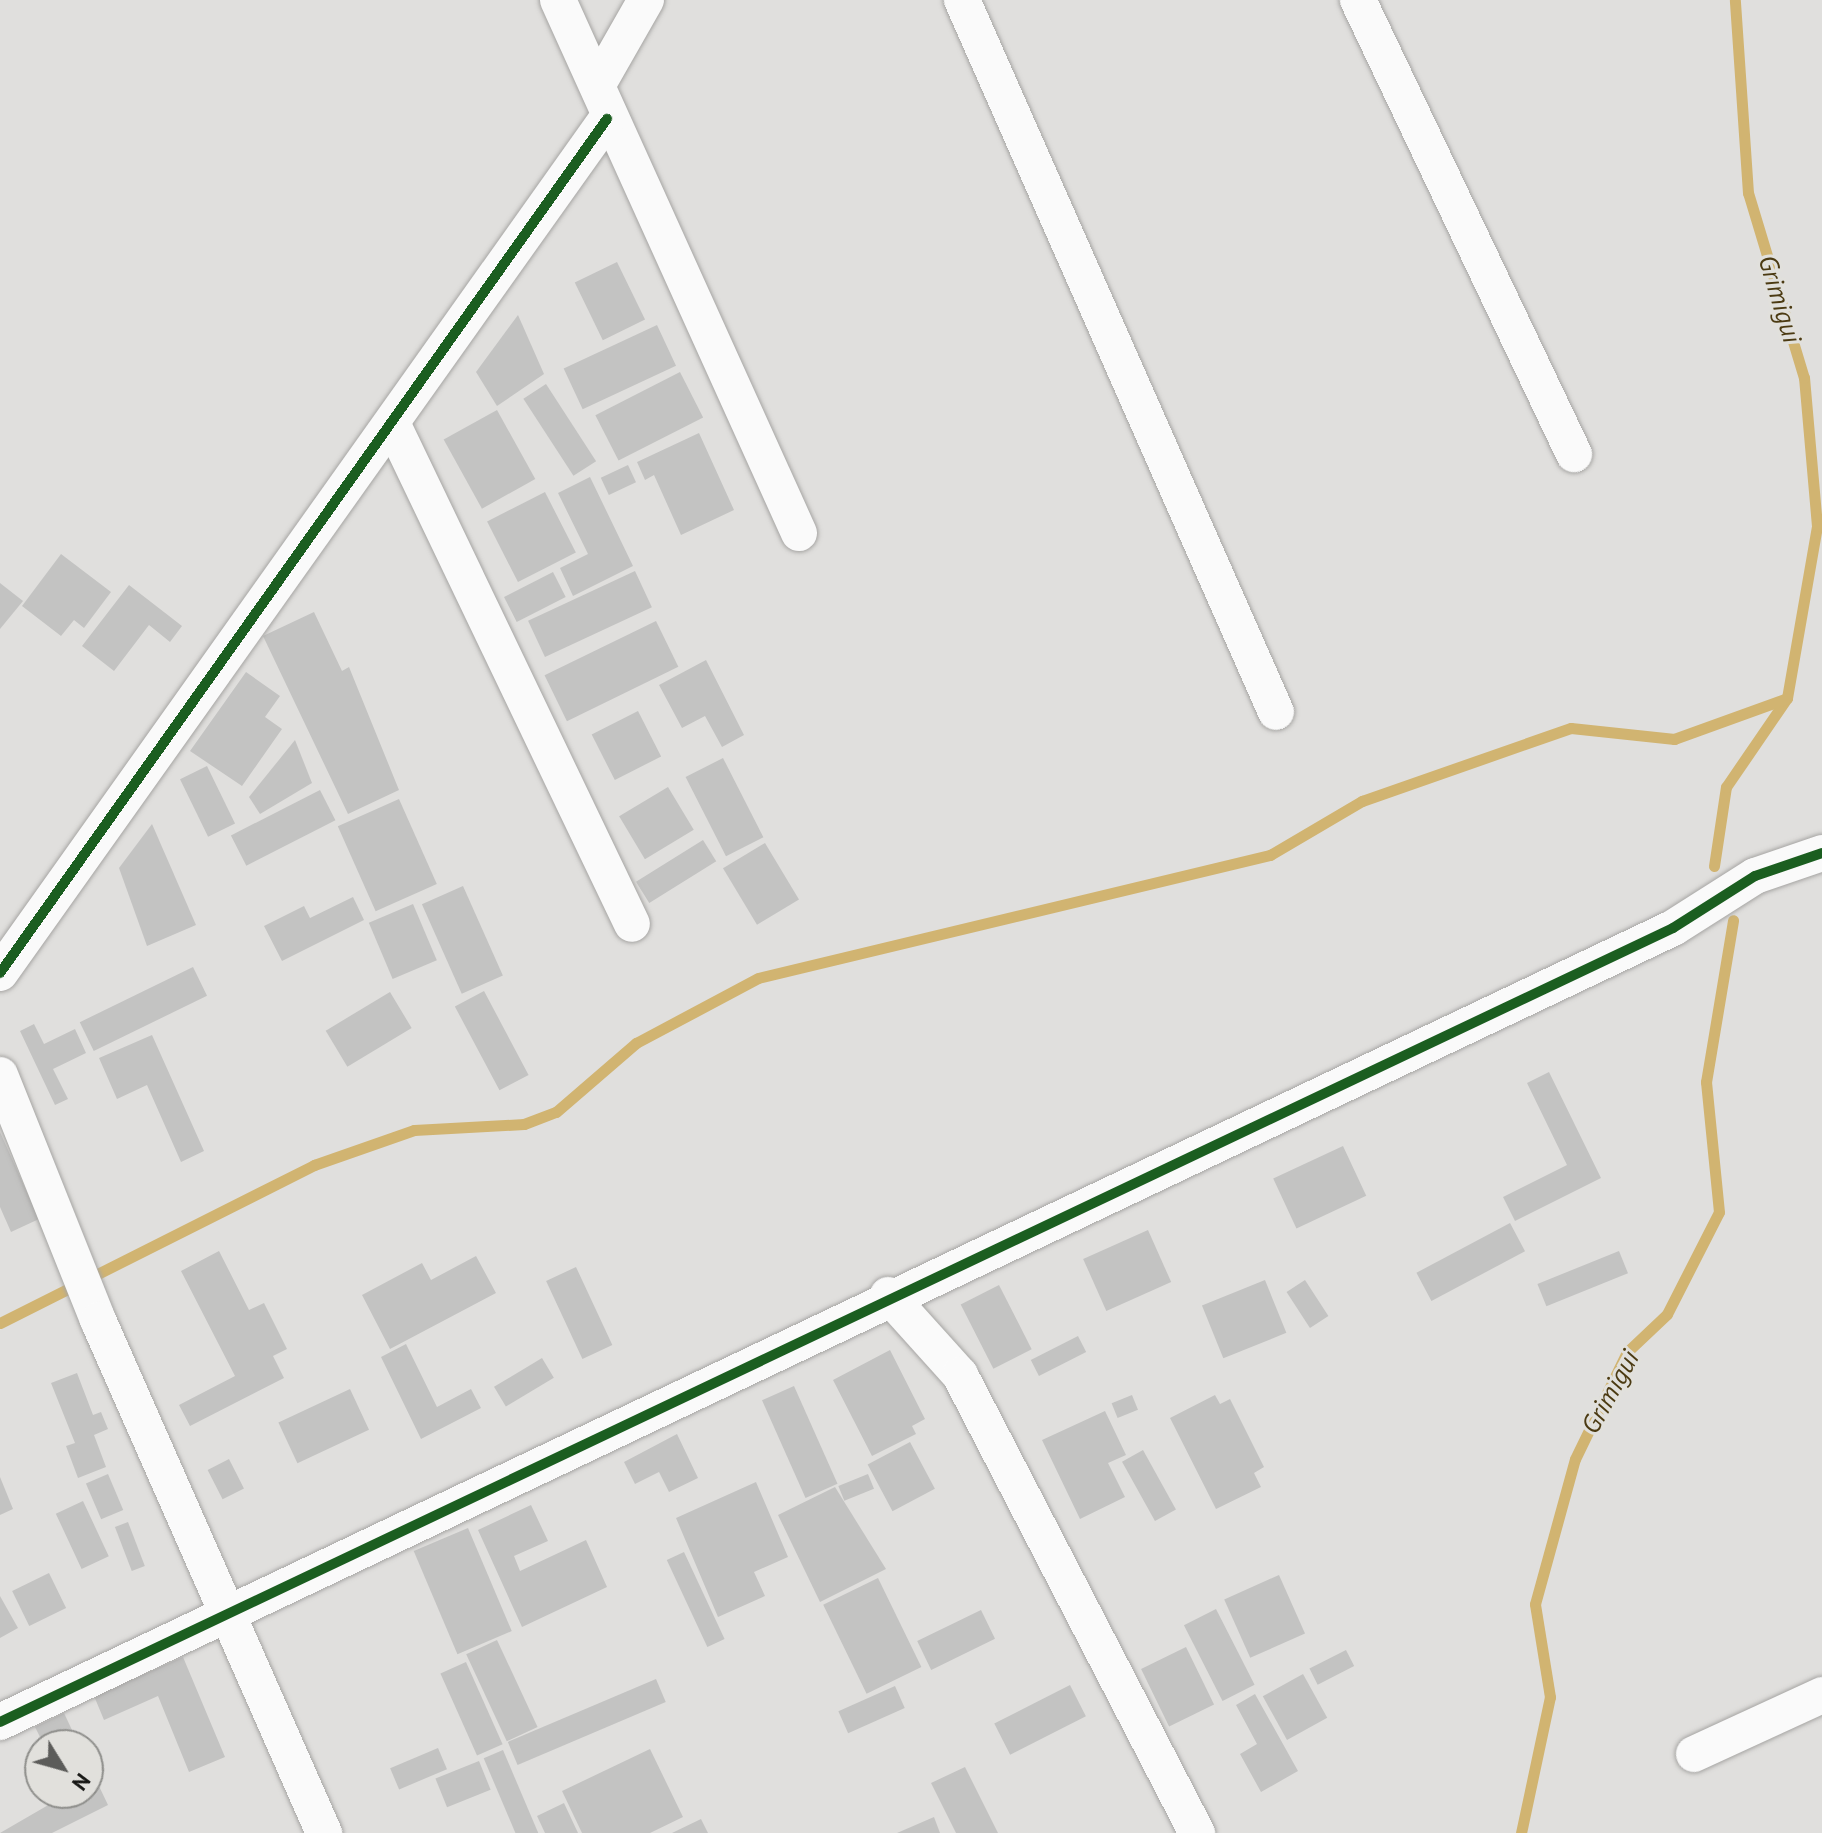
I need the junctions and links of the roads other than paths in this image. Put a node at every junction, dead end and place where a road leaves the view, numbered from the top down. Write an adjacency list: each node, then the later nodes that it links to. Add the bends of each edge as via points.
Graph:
1 (558, 0): 5 (street)
2 (646, 0): 5 (street)
3 (962, 0): 10 (street)
4 (1358, 0): 8 (street)
5 (598, 84): 6 (street)
6 (607, 119): 7 (street); 9 (street)
7 (393, 425): 12 (street); 13 (street)
8 (1574, 454)
9 (799, 533)
10 (1276, 712)
11 (1822, 853): 15 (street, via 1755,876 1673,928)
12 (632, 924)
13 (0, 973)
14 (0, 1075): 16 (street, via 98,1320)
15 (888, 1295): 16 (street); 21 (street, via 960,1375 1004,1473 1105,1648)
16 (228, 1612): 18 (street); 20 (street)
17 (1822, 1695): 19 (street)
18 (0, 1722)
19 (1694, 1754)
20 (324, 1833)
21 (1197, 1833)

